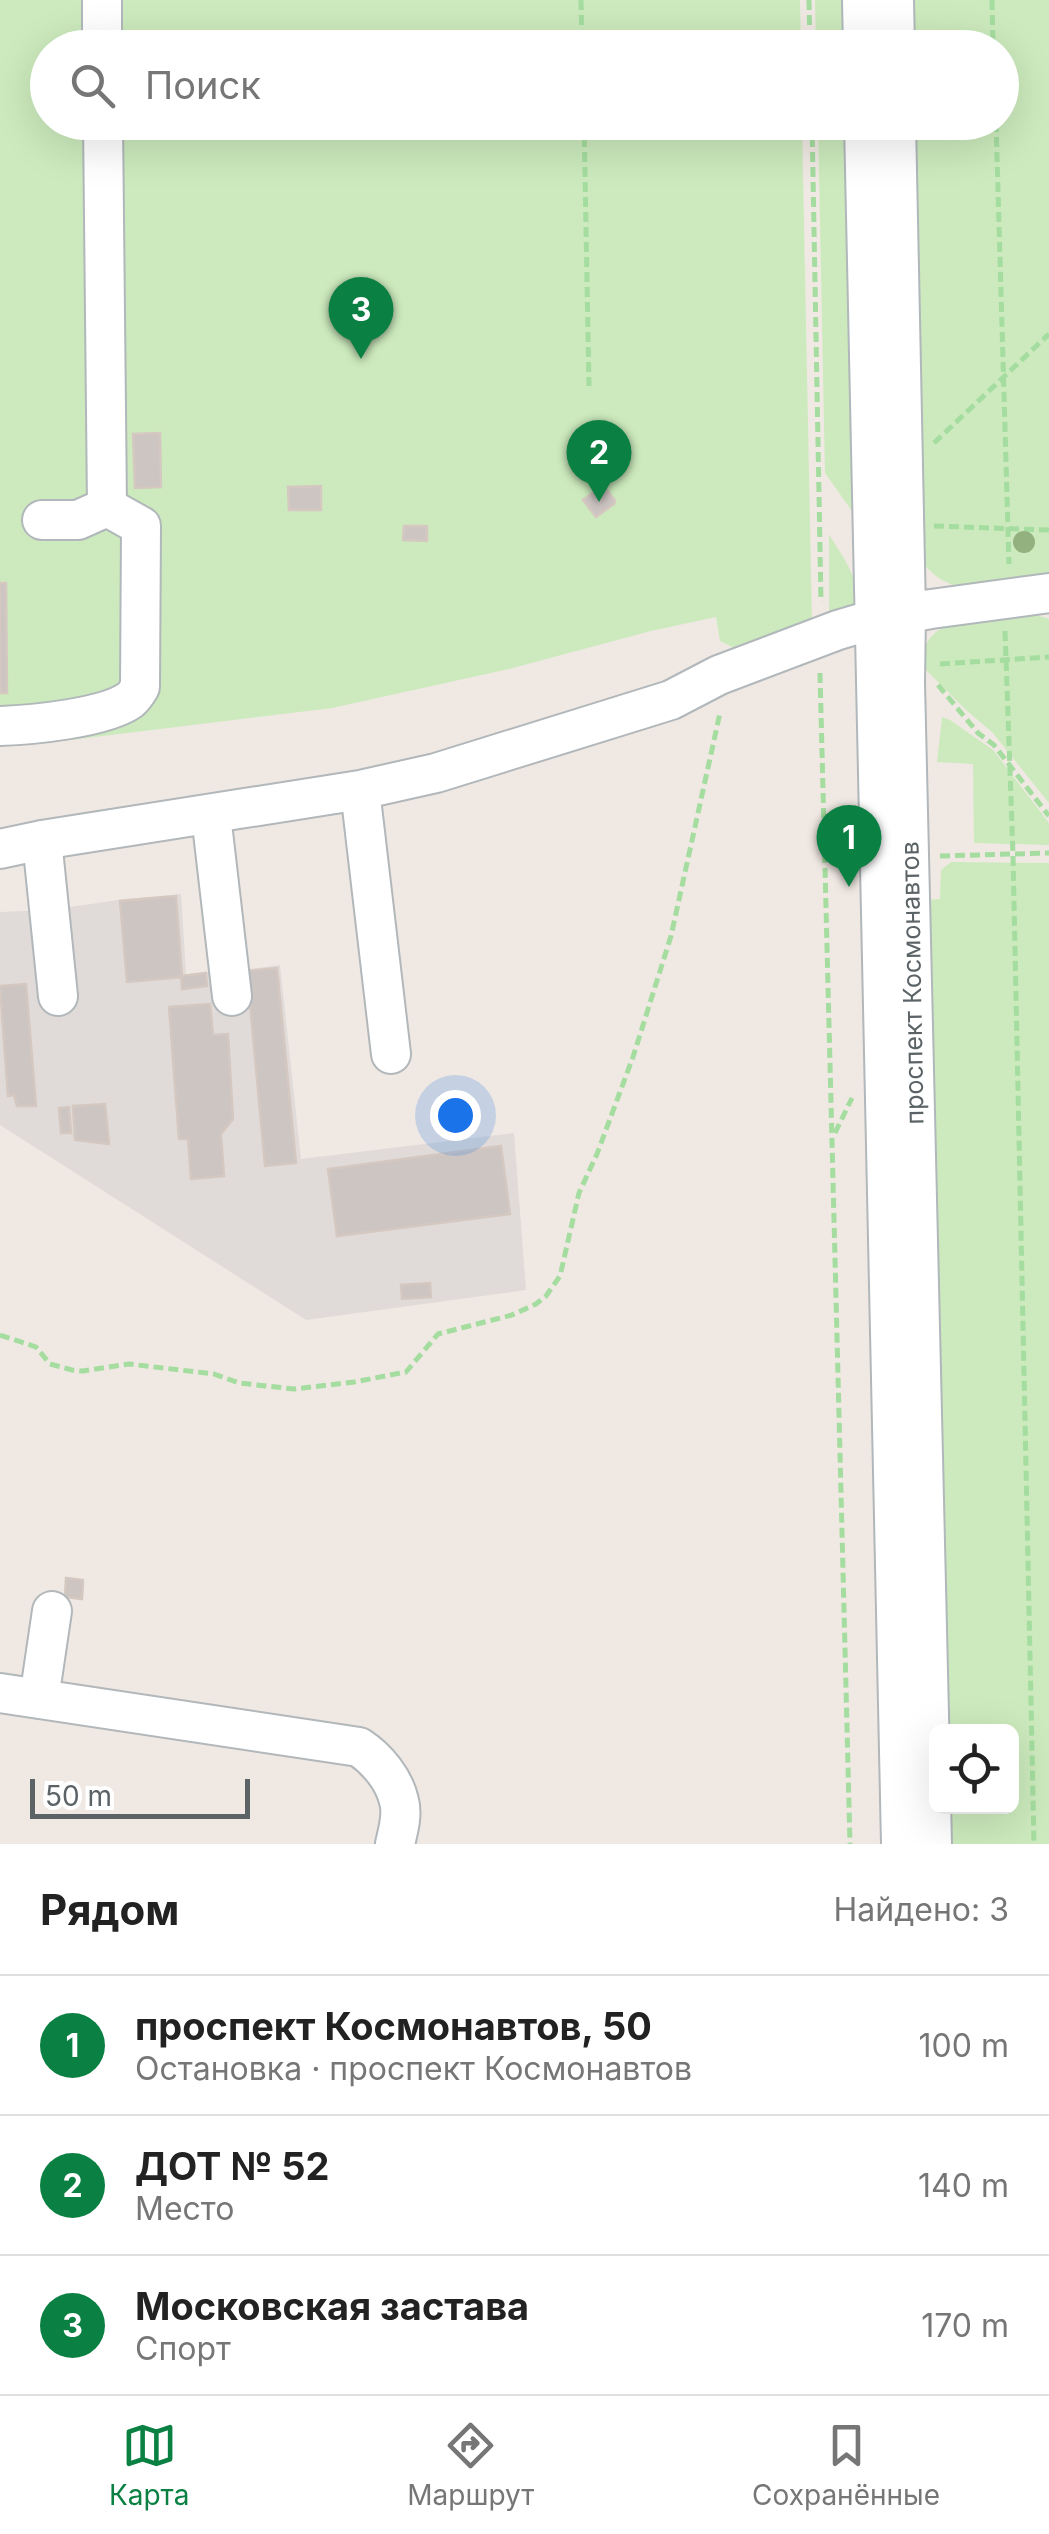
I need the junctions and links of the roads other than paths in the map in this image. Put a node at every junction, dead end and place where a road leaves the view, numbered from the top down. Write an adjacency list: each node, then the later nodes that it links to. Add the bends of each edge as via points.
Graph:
1 (102, 0): 4 (street)
2 (862, 0): 5 (street)
3 (894, 0): 6 (street)
4 (102, 30)
5 (862, 30)
6 (894, 30)
7 (103, 140): 10 (street)
8 (865, 140): 13 (street, проспект Космонавтов)
9 (896, 140): 13 (street, проспект Космонавтов)
10 (107, 507): 11 (street, via 78,520); 14 (street, via 141,526 140,687 114,708)
11 (42, 520)
12 (1049, 593): 13 (street)
13 (890, 616): 15 (street, via 816,638 671,700); 26 (street, проспект Космонавтов); 27 (street, проспект Космонавтов, via 906,722)
14 (0, 726)
15 (360, 790): 16 (street); 21 (street)
16 (211, 815): 17 (street); 20 (street)
17 (42, 840): 18 (street); 19 (street)
18 (0, 848)
19 (58, 996)
20 (232, 996)
21 (392, 1054)
22 (52, 1611): 24 (street)
23 (0, 1693): 24 (street)
24 (39, 1698): 25 (street, via 359,1748 374,1757 400,1802)
25 (396, 1844)
26 (901, 1844)
27 (932, 1844)

